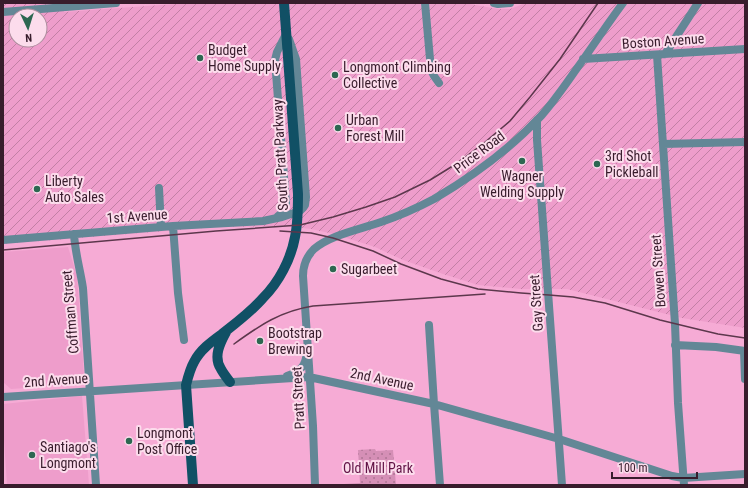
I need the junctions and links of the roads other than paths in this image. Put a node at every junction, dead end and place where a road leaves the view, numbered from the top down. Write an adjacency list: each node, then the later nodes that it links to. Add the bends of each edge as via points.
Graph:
1 (116, 3): 8 (street)
2 (284, 3): 10 (main road, South Pratt Parkway)
3 (426, 3): 14 (street, via 431,70)
4 (494, 3): 5 (street)
5 (510, 3)
6 (623, 3): 13 (street, Price Road)
7 (698, 3): 12 (street)
8 (66, 5): 9 (street)
9 (3, 12)
10 (286, 33): 19 (street, via 275,60 286,208); 19 (street, 1st Avenue, via 296,59 306,204 300,211); 26 (main road, South Pratt Parkway, via 298,194 295,236 288,258 272,288)
11 (745, 49): 12 (street, Boston Avenue)
12 (661, 55): 13 (street, Boston Avenue); 17 (street, Bowen Street)
13 (583, 59): 15 (street, Price Road)
14 (439, 83)
15 (537, 120): 24 (street, Price Road, via 512,144 457,185 410,211 323,243 313,250); 39 (street, Gay Street)
16 (745, 142): 17 (street)
17 (663, 144): 28 (street, Bowen Street)
18 (160, 188): 21 (street)
19 (272, 220): 20 (street, 1st Avenue)
20 (173, 226): 21 (street, 1st Avenue); 27 (street)
21 (161, 227): 22 (street, 1st Avenue)
22 (74, 234): 23 (street, 1st Avenue); 36 (street, Coffman Street, via 83,288)
23 (3, 240)
24 (305, 262): 29 (street, Pratt Street, via 303,276)
25 (429, 325): 38 (street)
26 (232, 326): 34 (main road, via 217,351 220,368); 35 (main road, South Pratt Parkway, via 199,354 190,369)
27 (184, 340)
28 (676, 345): 30 (street); 41 (street, Bowen Street)
29 (308, 347): 31 (street, Pratt Street); 33 (street, via 302,369)
30 (745, 351): 32 (street)
31 (309, 377): 33 (street, 2nd Avenue); 38 (street, 2nd Avenue); 44 (street, Pratt Street)
32 (745, 378)
33 (279, 379): 34 (street, 2nd Avenue)
34 (230, 382): 35 (street, 2nd Avenue)
35 (186, 385): 36 (street, 2nd Avenue); 43 (main road)
36 (90, 391): 37 (street, 2nd Avenue); 42 (street, Coffman Street)
37 (3, 397)
38 (434, 404): 39 (street, 2nd Avenue); 45 (street)
39 (559, 438): 41 (street, 2nd Avenue); 46 (street, Gay Street)
40 (745, 474): 41 (street, 2nd Avenue)
41 (683, 481)
42 (96, 485)
43 (193, 485)
44 (315, 485)
45 (440, 485)
46 (562, 485)

